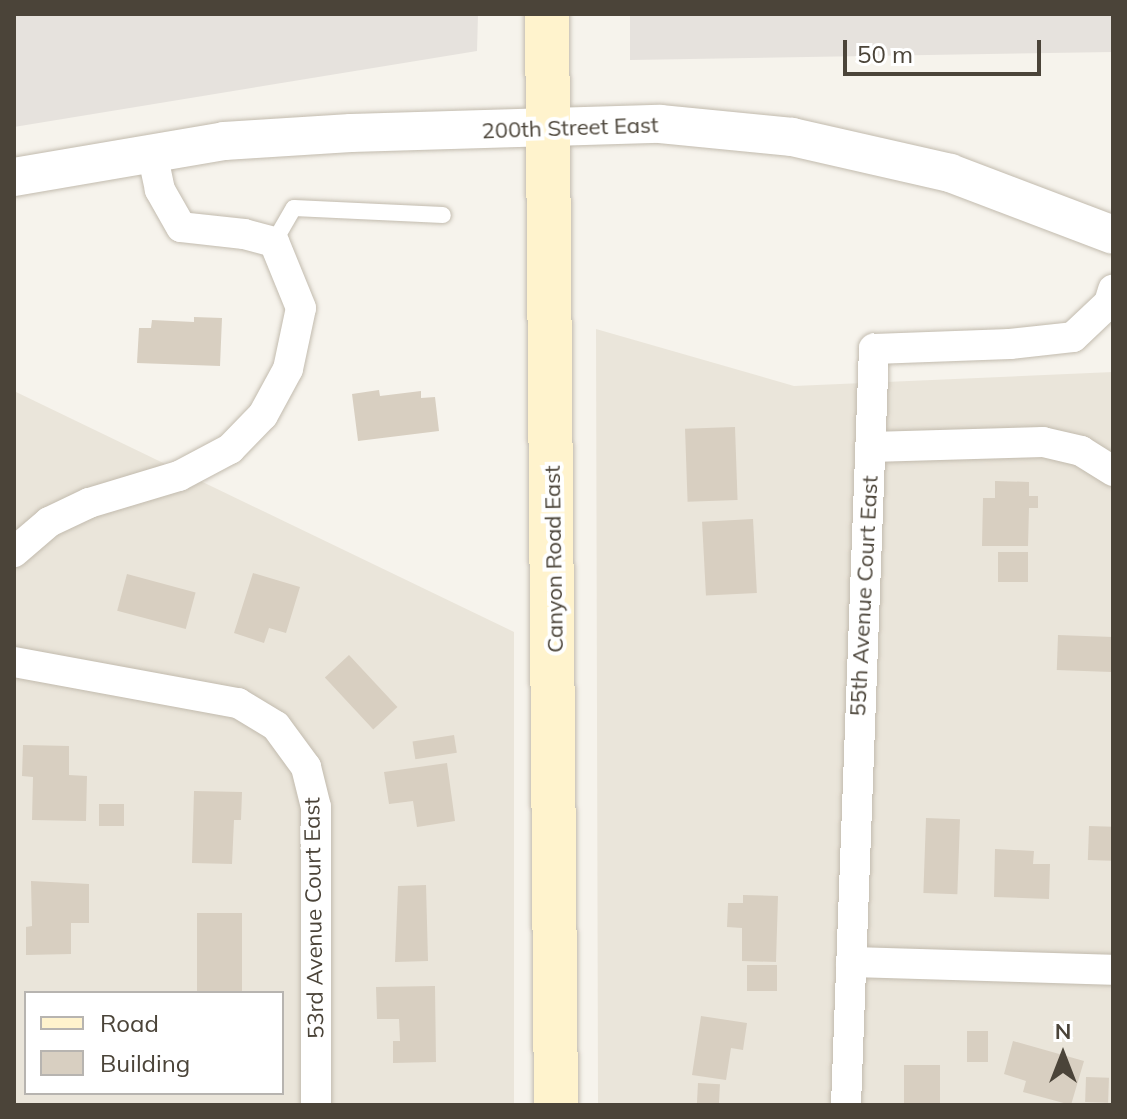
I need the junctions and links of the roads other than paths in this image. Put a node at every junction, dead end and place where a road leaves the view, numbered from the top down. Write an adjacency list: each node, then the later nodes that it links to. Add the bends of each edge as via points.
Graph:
1 (547, 14): 2 (main road, Canyon Road East)
2 (549, 126): 3 (street, 200th Street East, via 224,141); 6 (street, 200th Street East, via 660,124 792,137 950,173); 16 (main road, Canyon Road East)
3 (152, 151): 4 (street, 200th Street East); 7 (street, via 160,190 181,227)
4 (14, 177)
5 (443, 215): 7 (lane, via 294,208)
6 (1113, 235)
7 (274, 242): 11 (street, via 301,308 299,334 278,393 247,434 179,476 89,503 49,522)
8 (1113, 290): 9 (street, 55th Avenue Court East, via 1109,303 1073,337 874,349)
9 (871, 447): 10 (street, via 1043,442 1081,451); 13 (street, 55th Avenue Court East)
10 (1113, 471)
11 (14, 552)
12 (14, 662): 15 (street, 53rd Avenue Court East, via 238,703 276,726 306,767 316,807)
13 (851, 962): 14 (street); 17 (street, 55th Avenue Court East)
14 (1113, 970)
15 (316, 1105)
16 (556, 1105)
17 (846, 1105)

